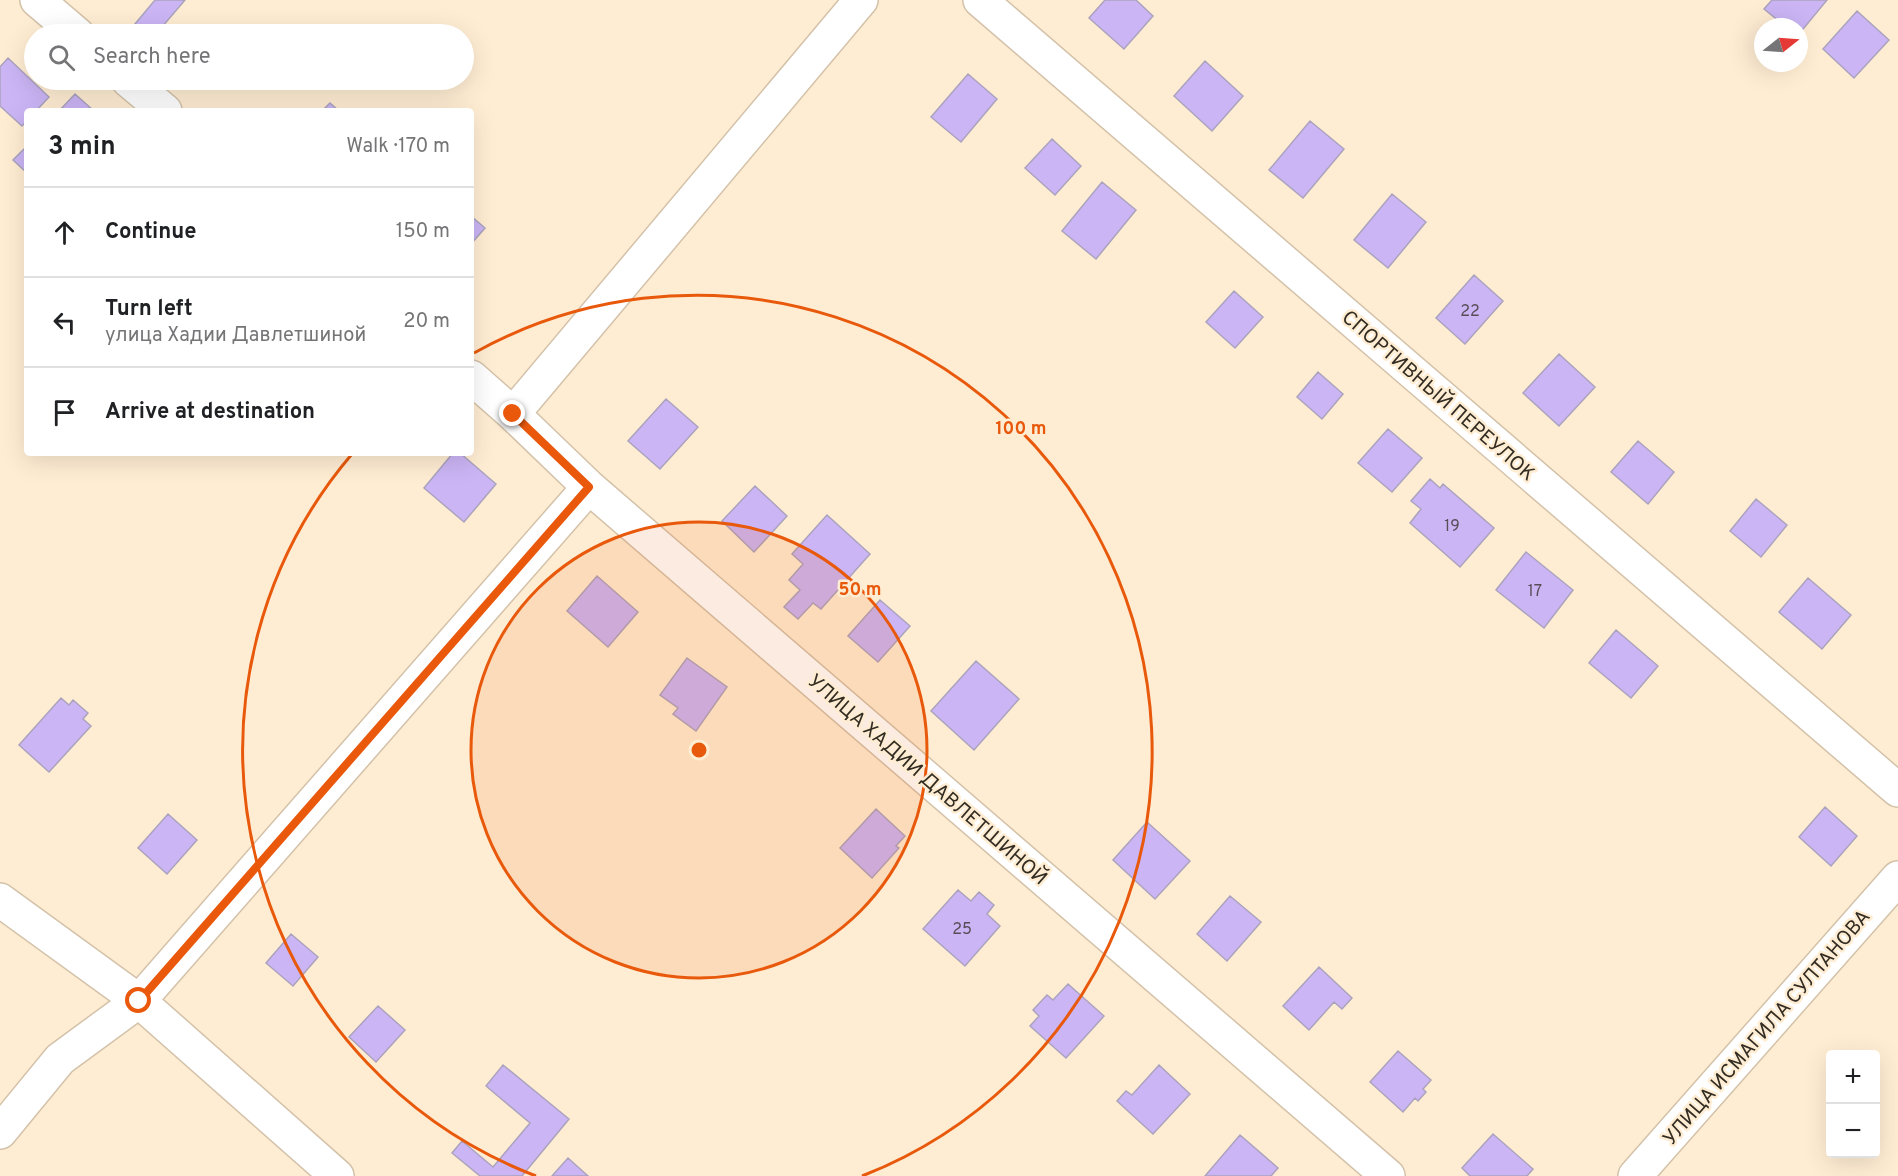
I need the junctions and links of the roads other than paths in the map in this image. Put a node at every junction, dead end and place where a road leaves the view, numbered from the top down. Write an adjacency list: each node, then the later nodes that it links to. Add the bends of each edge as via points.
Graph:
1 (37, 0): 4 (street)
2 (861, 0): 8 (street)
3 (980, 0): 10 (street, СПОРТИВНЫЙ ПЕРЕУЛОК)
4 (65, 24)
5 (140, 90): 6 (street)
6 (161, 108)
7 (474, 380): 8 (street, УЛИЦА ХАДИИ ДАВЛЕТШИНОЙ)
8 (513, 414): 9 (street, УЛИЦА ХАДИИ ДАВЛЕТШИНОЙ)
9 (589, 487): 13 (street); 16 (street, УЛИЦА ХАДИИ ДАВЛЕТШИНОЙ)
10 (1898, 790)
11 (1898, 878): 17 (street, УЛИЦА ИСМАГИЛА СУЛТАНОВА)
12 (0, 900): 13 (street)
13 (139, 1001): 14 (street, via 60,1059); 15 (street)
14 (0, 1132)
15 (338, 1176)
16 (1389, 1176)
17 (1635, 1176)

